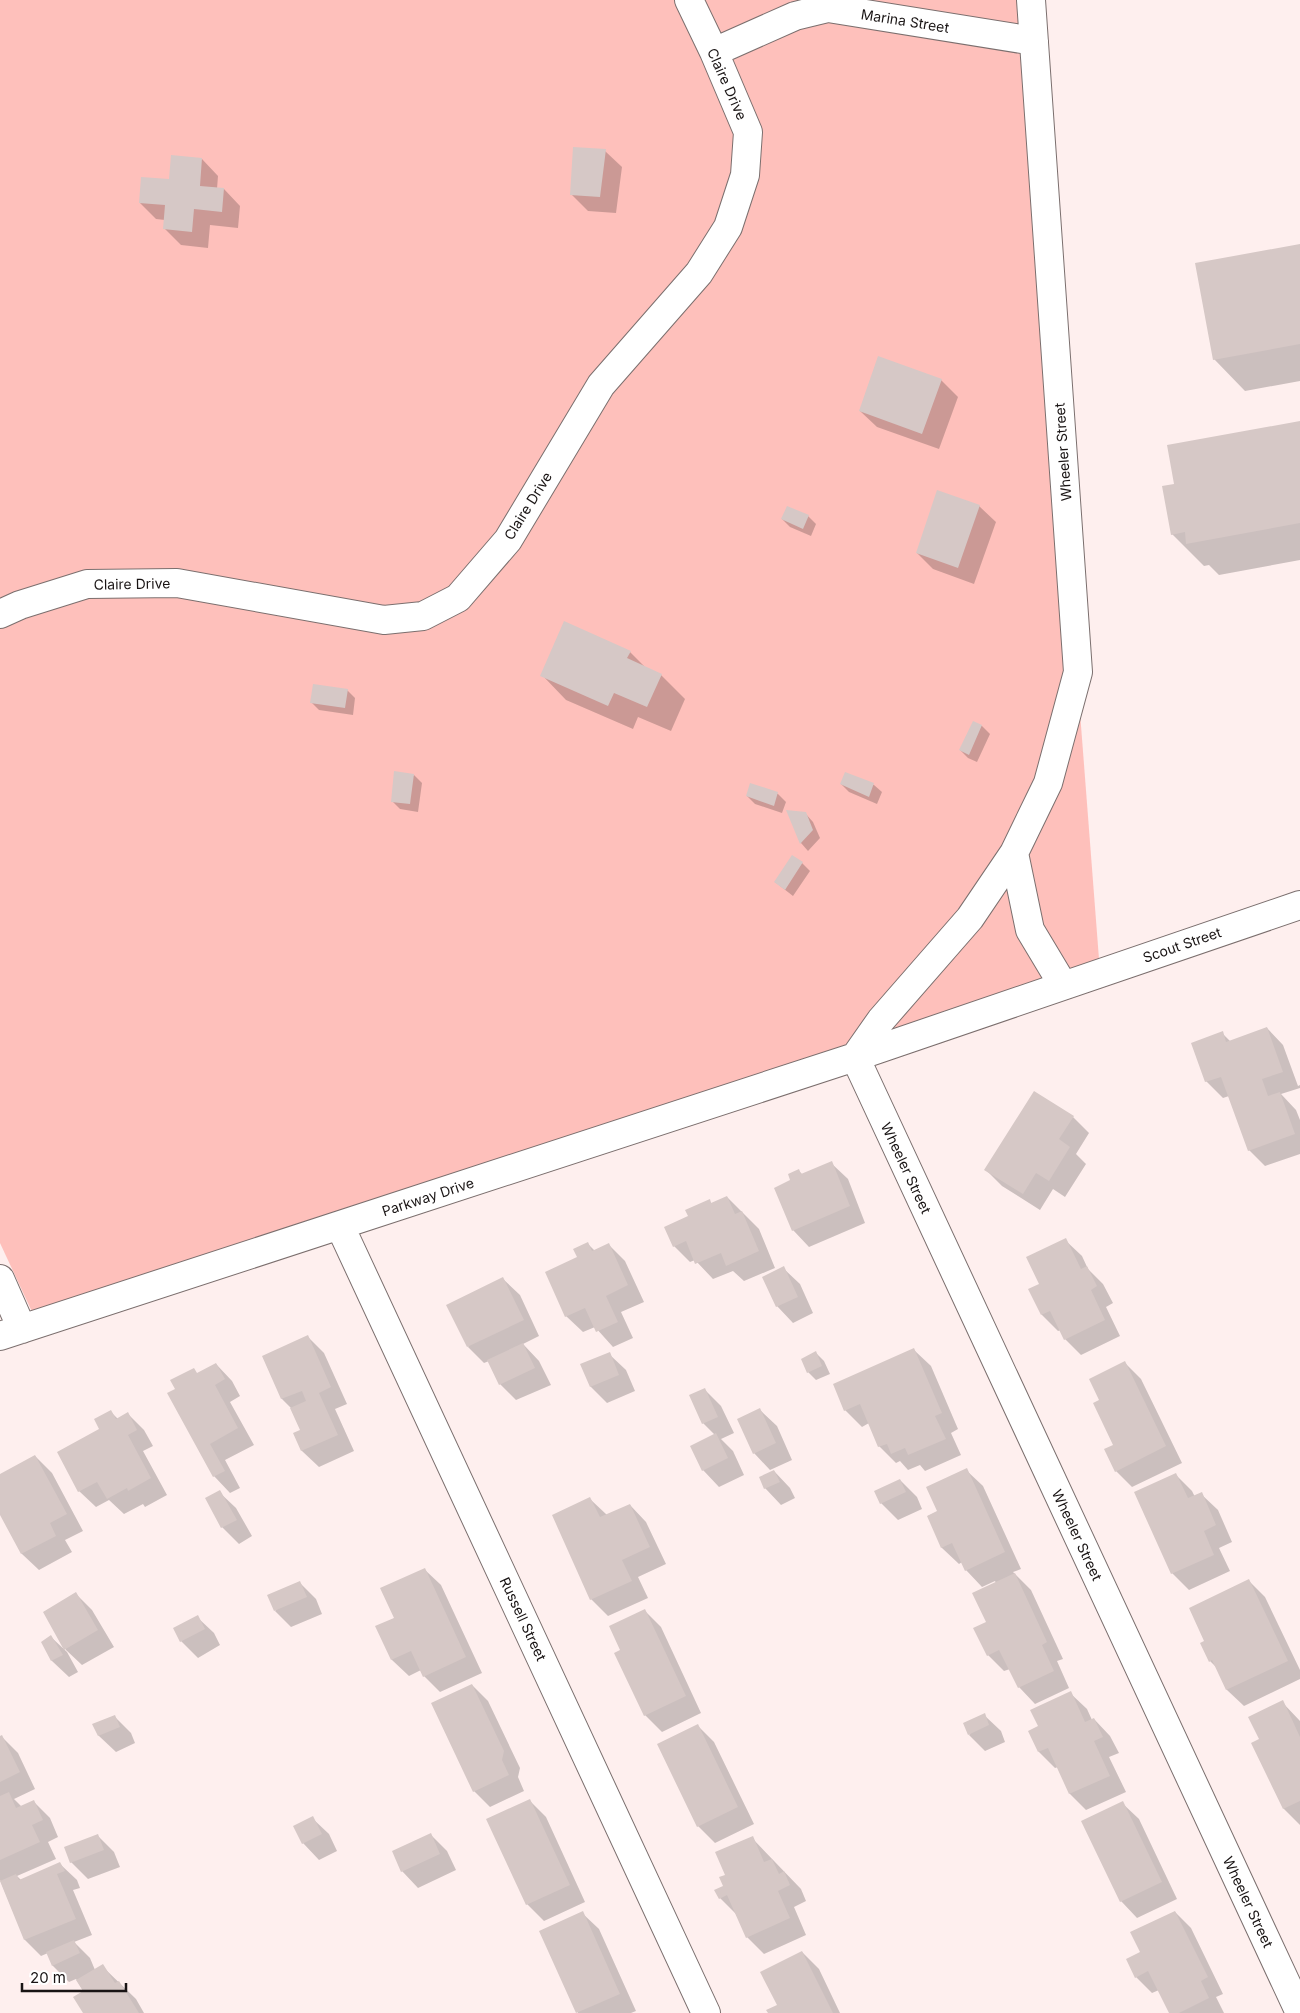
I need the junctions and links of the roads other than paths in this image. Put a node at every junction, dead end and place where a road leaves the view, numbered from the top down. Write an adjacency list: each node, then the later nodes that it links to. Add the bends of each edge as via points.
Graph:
1 (689, 0): 4 (street, Claire Drive)
2 (1031, 0): 3 (street)
3 (1034, 41): 4 (street, Marina Street, via 828,8 795,16); 6 (street, Wheeler Street, via 1078,672 1048,783)
4 (714, 52): 5 (street, Claire Drive, via 748,132 745,175 728,227 699,273 601,385 508,540 458,598 423,616 384,620 177,583 87,584)
5 (0, 614)
6 (1014, 853): 8 (street, via 1030,930); 9 (street, Wheeler Street, via 970,918 881,1020)
7 (1300, 905): 8 (street, Scout Street)
8 (1063, 985): 9 (street)
9 (855, 1057): 10 (street, Parkway Drive); 13 (street, Wheeler Street)
10 (340, 1226): 12 (street, Parkway Drive); 14 (street, Russell Street)
11 (0, 1279): 12 (street)
12 (11, 1333)
13 (1300, 2012)
14 (706, 2013)

